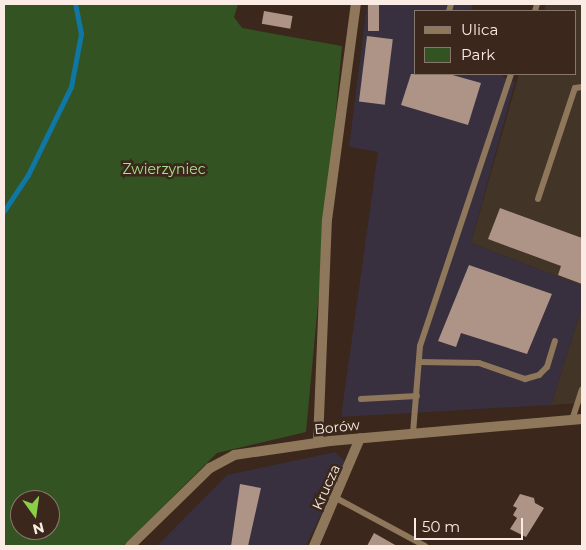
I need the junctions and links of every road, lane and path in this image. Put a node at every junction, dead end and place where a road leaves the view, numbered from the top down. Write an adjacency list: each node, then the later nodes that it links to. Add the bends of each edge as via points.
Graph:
1 (356, 4): 13 (street, via 327,220)
2 (511, 75): 6 (lane, via 420,346)
3 (582, 88): 4 (lane, via 575,88)
4 (538, 199)
5 (555, 341): 6 (lane, via 547,367 539,375 525,379 479,363)
6 (419, 362): 8 (lane)
7 (582, 390): 10 (lane)
8 (417, 396): 9 (lane); 11 (lane)
9 (361, 399)
10 (577, 420): 11 (street, Borów)
11 (413, 433): 12 (street, Borów)
12 (360, 438): 13 (street, Borów); 14 (street, Krucza)
13 (318, 442): 15 (street, Borów, via 234,455 210,468)
14 (336, 498): 16 (street, Krucza); 17 (lane)
15 (130, 546)
16 (314, 546)
17 (425, 546)

